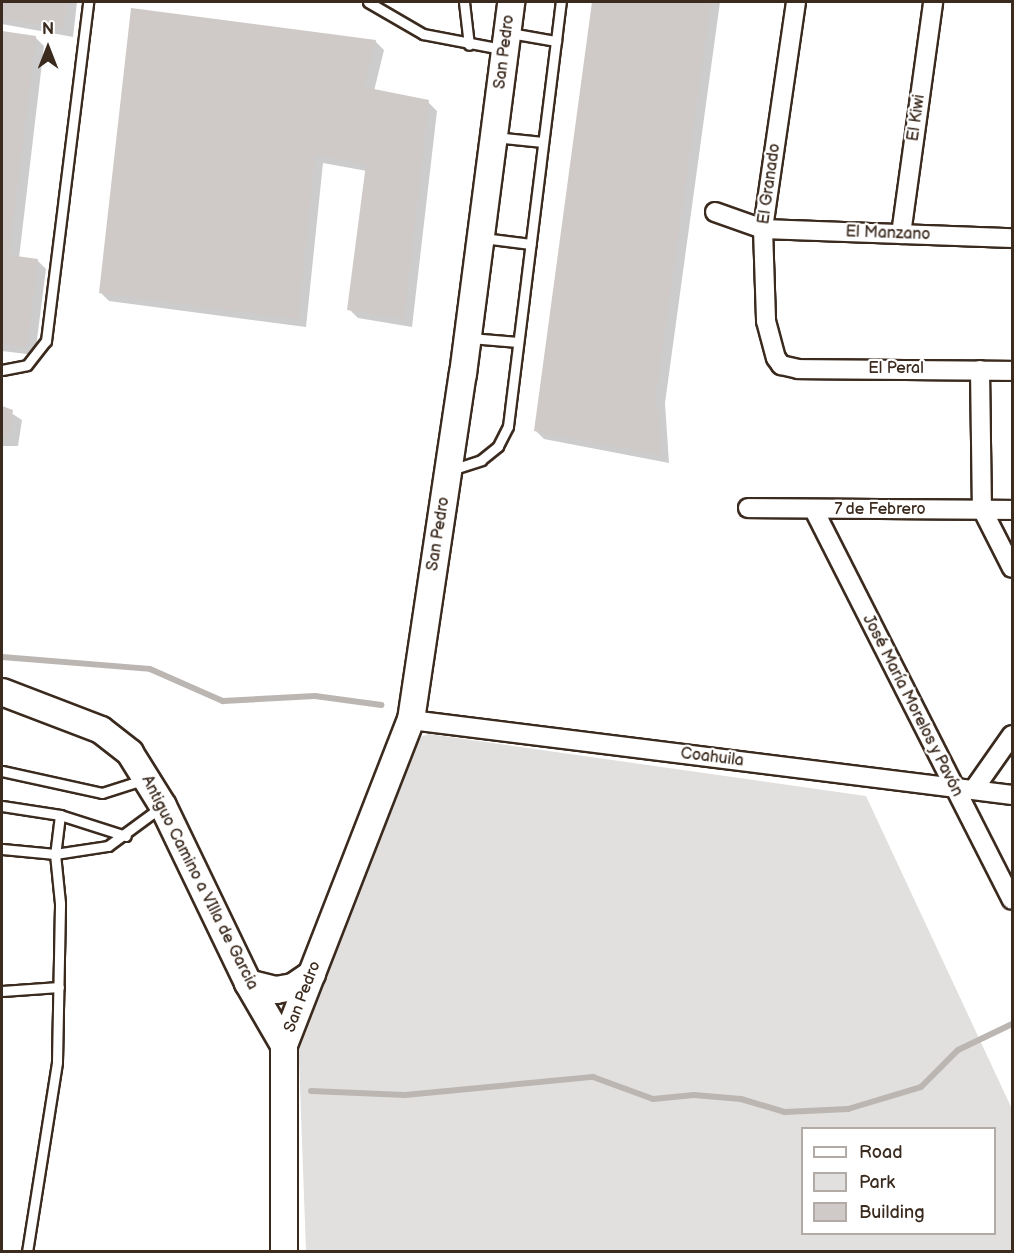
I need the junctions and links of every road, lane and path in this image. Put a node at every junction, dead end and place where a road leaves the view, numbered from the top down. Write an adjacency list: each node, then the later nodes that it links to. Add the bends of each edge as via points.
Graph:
1 (88, 2): 22 (lane, via 46,341 27,365)
2 (368, 2): 10 (lane, via 423,34)
3 (464, 2): 10 (lane)
4 (511, 2): 8 (main road, San Pedro)
5 (561, 2): 9 (lane)
6 (796, 2): 14 (street, El Granado)
7 (933, 2): 15 (street, El Kiwi)
8 (507, 41): 9 (lane); 10 (lane); 11 (main road, San Pedro)
9 (556, 42): 12 (lane)
10 (469, 45)
11 (494, 137): 12 (lane); 16 (main road, San Pedro)
12 (543, 142): 18 (lane)
13 (715, 212): 14 (street, El Manzano)
14 (763, 229): 15 (street, El Manzano); 21 (street, El Granado, via 766,321)
15 (901, 234): 17 (street, El Manzano)
16 (481, 237): 18 (lane); 19 (main road, San Pedro)
17 (1012, 238)
18 (531, 244): 20 (lane)
19 (468, 338): 20 (lane); 25 (main road, San Pedro)
20 (518, 342): 25 (lane, via 508,426 498,446 481,460)
21 (781, 364): 23 (street, El Peral, via 798,369)
22 (2, 370)
23 (980, 370): 24 (street, El Peral); 27 (street)
24 (1012, 370)
25 (448, 471): 32 (main road, San Pedro)
26 (748, 508): 28 (street, 7 de Febrero)
27 (982, 509): 28 (street, 7 de Febrero); 29 (street, 7 de Febrero); 30 (street)
28 (814, 510): 36 (street, José María Morelos y Pavón)
29 (1012, 510)
30 (1012, 568)
31 (2, 692): 35 (main road, Antiguo Camino a VIlla de Garcia, via 101,730 130,753)
32 (411, 720): 36 (street, Coahuila); 46 (main road, San Pedro)
33 (1012, 735): 37 (street)
34 (2, 771): 35 (lane, via 102,793)
35 (148, 778): 40 (main road, Antiguo Camino a VIlla de Garcia)
36 (954, 788): 37 (street, Coahuila); 45 (street, José María Morelos y Pavón)
37 (974, 789): 38 (street, Coahuila)
38 (1012, 795)
39 (2, 806): 41 (lane)
40 (163, 806): 42 (lane); 47 (main road, Antiguo Camino a VIlla de Garcia)
41 (60, 815): 42 (lane); 44 (lane)
42 (126, 836): 44 (lane, via 85,852)
43 (2, 849): 44 (lane)
44 (55, 854): 48 (lane, via 60,903)
45 (1012, 900)
46 (312, 974): 47 (main road, via 292,987 276,990); 50 (main road, San Pedro)
47 (248, 982): 50 (main road, Antiguo Camino a VIlla de Garcia)
48 (58, 987): 49 (lane); 51 (lane, via 57,1062)
49 (2, 990)
50 (284, 1045): 52 (main road)
51 (27, 1251)
52 (284, 1251)

